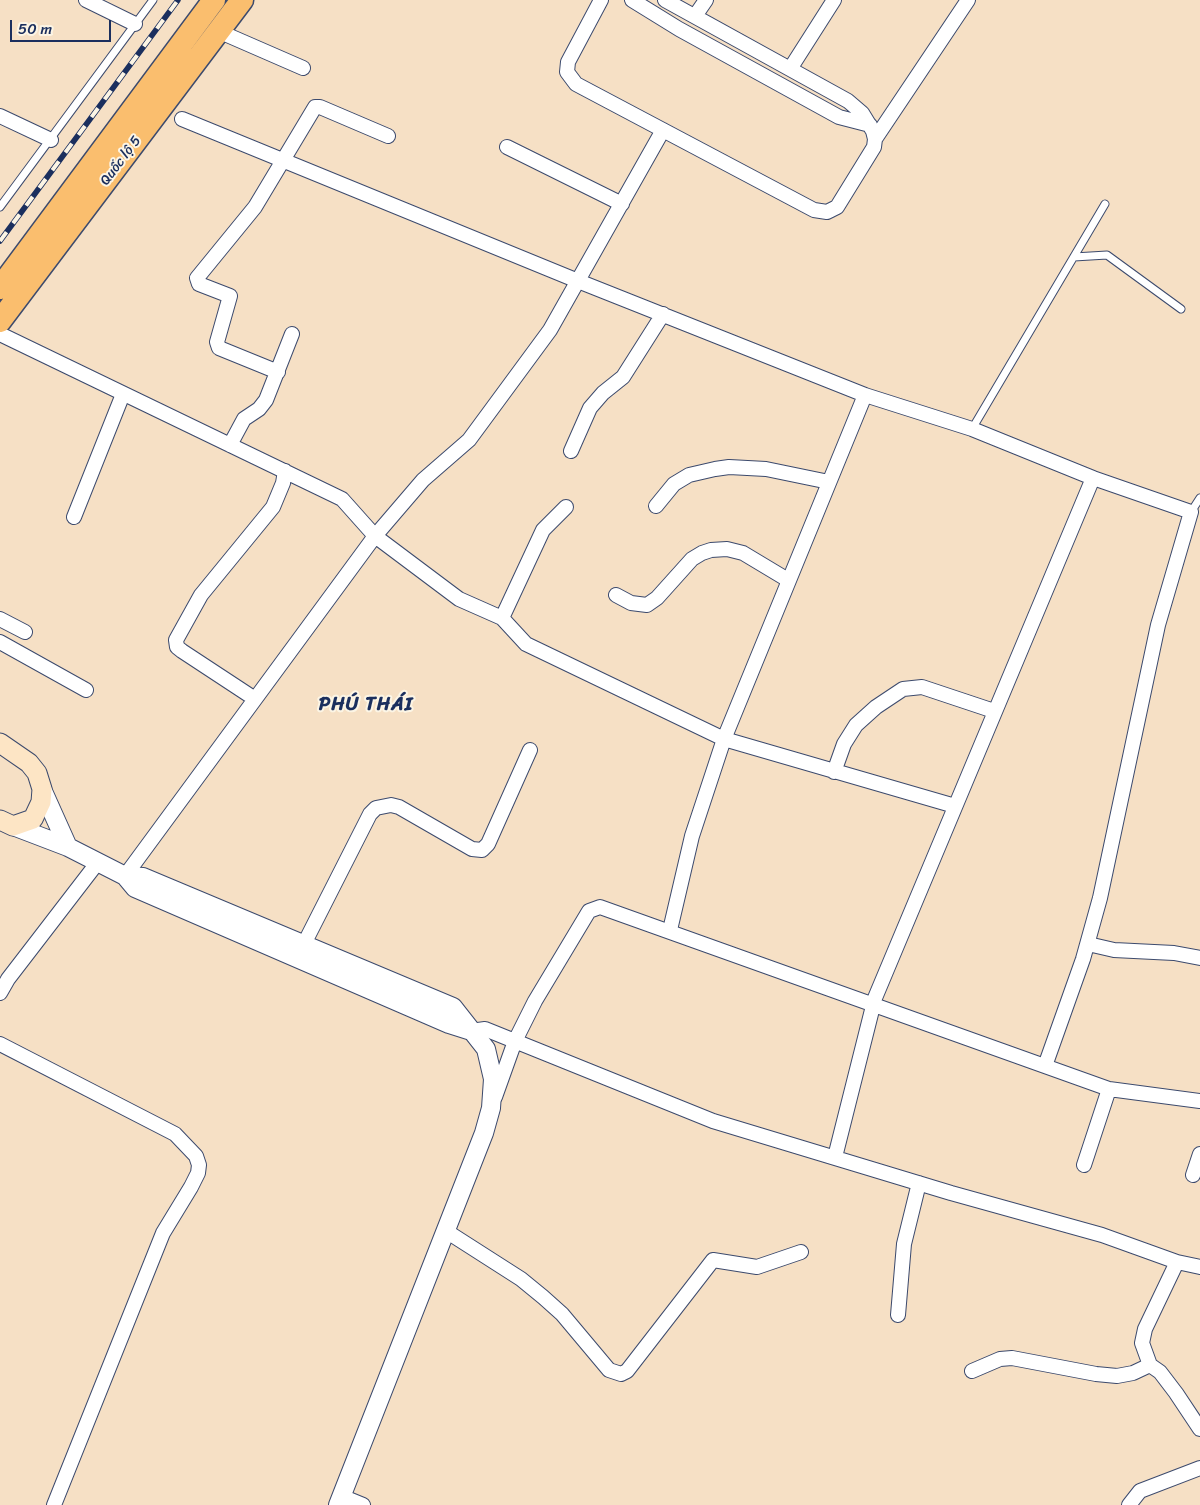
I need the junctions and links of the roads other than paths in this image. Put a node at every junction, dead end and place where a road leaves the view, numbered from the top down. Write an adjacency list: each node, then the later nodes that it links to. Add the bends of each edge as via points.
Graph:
1 (86, 0): 12 (street)
2 (153, 0): 12 (lane)
3 (214, 0): 30 (highway, Quốc lộ 5)
4 (242, 0): 13 (highway, Quốc lộ 5)
5 (601, 0): 19 (street, via 572,53 567,72 583,88)
6 (632, 0): 18 (street, via 678,30 839,117)
7 (665, 0): 11 (street)
8 (706, 0): 11 (street)
9 (834, 0): 15 (street)
10 (968, 0): 21 (street)
11 (695, 16): 15 (street)
12 (136, 24): 22 (lane)
13 (218, 31): 14 (street); 33 (highway, Quốc lộ 5)
14 (302, 68)
15 (790, 68): 18 (street, via 848,101)
16 (0, 116): 22 (street)
17 (182, 119): 24 (street)
18 (870, 125): 21 (street)
19 (663, 130): 21 (street, via 814,210 827,212 837,207); 25 (street)
20 (388, 136): 24 (street, via 318,106 313,109)
21 (876, 139)
22 (51, 140): 27 (lane)
23 (507, 147): 25 (street)
24 (284, 160): 29 (street); 36 (street, via 255,207 197,280 199,284 230,296 217,342 219,348)
25 (622, 204): 29 (street)
26 (1105, 204): 28 (lane)
27 (0, 207)
28 (1074, 257): 31 (lane, via 1107,255); 39 (lane)
29 (578, 281): 32 (street); 50 (street, via 550,330 469,440 423,480)
30 (0, 288)
31 (1181, 309)
32 (662, 314): 38 (street); 41 (street, via 627,371 590,408)
33 (0, 321)
34 (0, 334): 37 (street)
35 (292, 334): 36 (street)
36 (278, 372): 40 (street, via 264,405 244,419)
37 (123, 394): 40 (street); 49 (street)
38 (865, 394): 39 (street); 44 (street)
39 (972, 429): 43 (street)
40 (230, 445): 42 (street)
41 (571, 451)
42 (285, 471): 50 (street, via 342,499); 58 (street, via 273,507 201,595 176,640 182,651)
43 (1093, 478): 48 (street); 59 (street)
44 (830, 482): 46 (street, via 766,469 729,467 689,475 674,484); 51 (street)
45 (1200, 498): 48 (lane)
46 (656, 506)
47 (566, 507): 53 (street, via 543,530)
48 (1196, 514): 72 (street, via 1158,625)
49 (74, 517)
50 (375, 536): 53 (street, via 459,599); 58 (street)
51 (788, 580): 52 (street, via 743,553 711,550 692,559 647,605 631,603); 60 (street)
52 (616, 595)
53 (502, 618): 60 (street, via 526,644)
54 (0, 619): 55 (street)
55 (25, 632)
56 (0, 642): 57 (street)
57 (86, 690)
58 (255, 699): 69 (street)
59 (994, 712): 63 (street, via 922,687 904,689 856,725 844,744); 65 (street)
60 (724, 739): 63 (street); 70 (street, via 692,836)
61 (0, 743): 64 (main road, via 29,763 37,773)
62 (530, 750): 71 (street, via 488,844 482,850 472,849 399,807 391,804 376,808)
63 (834, 772): 65 (street)
64 (42, 790): 66 (main road, via 41,802 33,819); 67 (street)
65 (955, 806): 76 (street)
66 (6, 823): 67 (street)
67 (68, 847): 68 (street)
68 (98, 862): 69 (street); 74 (street)
69 (125, 876): 71 (street, via 143,877); 77 (street, via 135,888)
70 (670, 930): 76 (street); 78 (street, via 600,906 589,911 535,1001)
71 (304, 944): 77 (street, via 453,1007)
72 (1088, 944): 73 (street, via 1114,950 1174,953); 80 (street)
73 (1200, 958)
74 (4, 976): 75 (street)
75 (0, 992)
76 (874, 1005): 80 (street); 85 (street)
77 (471, 1031): 78 (street, via 485,1029); 83 (street, via 486,1049 493,1079)
78 (516, 1041): 83 (street); 85 (street, via 713,1121)
79 (0, 1044): 99 (street, via 175,1134 196,1156 199,1165 191,1187 163,1233)
80 (1045, 1066): 81 (street)
81 (1109, 1089): 82 (street); 86 (street)
82 (1199, 1098)
83 (491, 1108): 89 (street)
84 (1200, 1154): 87 (street)
85 (835, 1157): 88 (street)
86 (1084, 1165)
87 (1193, 1174)
88 (919, 1183): 91 (street, via 1102,1235); 93 (street, via 904,1244)
89 (446, 1231): 90 (street, via 543,1297 562,1314 609,1370 622,1374 627,1372 713,1260 757,1266); 98 (street)
90 (801, 1252)
91 (1176, 1262): 92 (street); 94 (street, via 1145,1329 1142,1343)
92 (1200, 1268)
93 (898, 1315)
94 (1150, 1365): 95 (street, via 1117,1376 1012,1358 1000,1359); 96 (street, via 1160,1372)
95 (972, 1371)
96 (1200, 1429)
97 (1200, 1468): 101 (street, via 1140,1491)
98 (340, 1500): 100 (street)
99 (54, 1505)
100 (363, 1505)
101 (1129, 1505)

